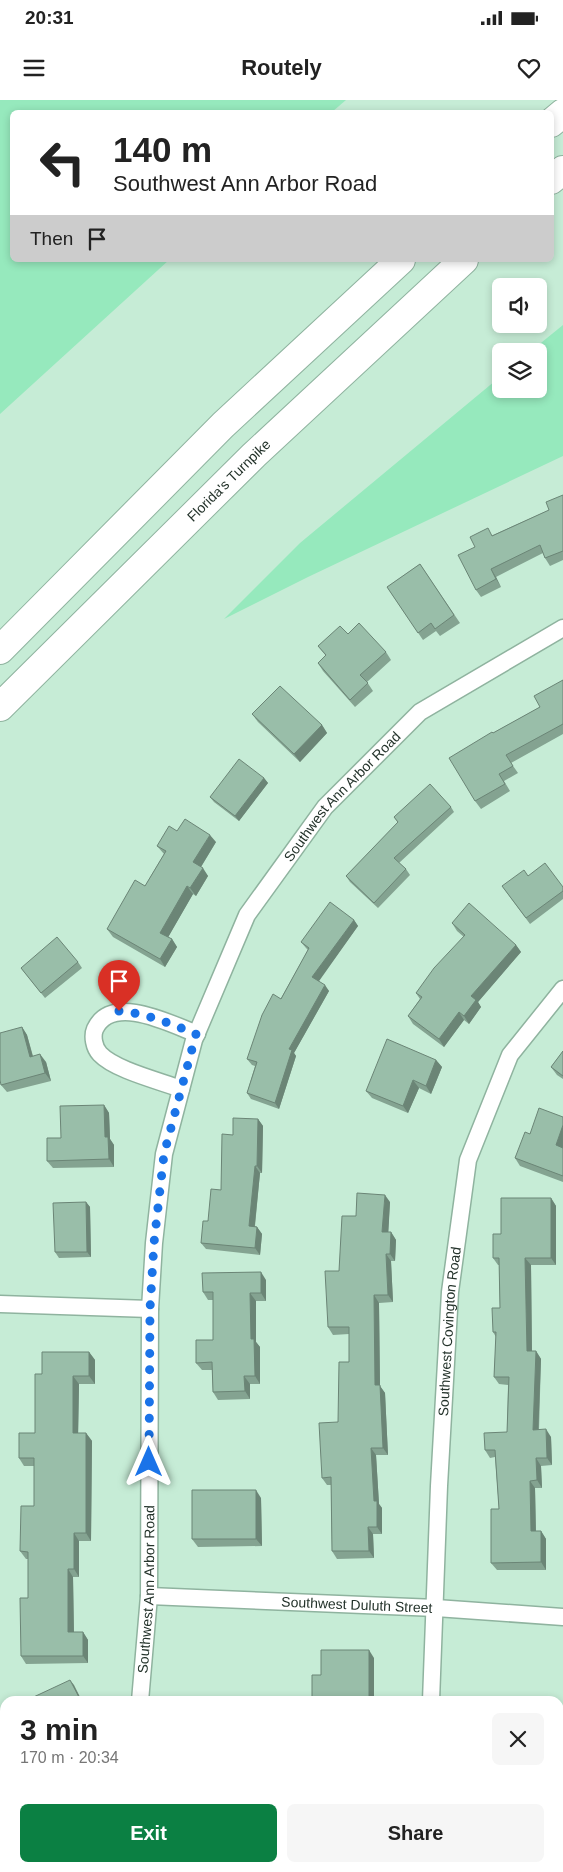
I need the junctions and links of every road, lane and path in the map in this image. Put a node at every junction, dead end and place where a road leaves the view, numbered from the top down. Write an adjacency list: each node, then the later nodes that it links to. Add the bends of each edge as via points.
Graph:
1 (399, 262): 4 (highway, via 224,425)
2 (462, 262): 5 (highway, Florida's Turnpike, via 254,455)
3 (563, 628): 7 (street, Southwest Ann Arbor Road, via 420,712 325,807 247,915)
4 (0, 650)
5 (0, 707)
6 (563, 989): 12 (street, Southwest Covington Road, via 510,1055 468,1160 450,1292)
7 (196, 1034): 8 (street, Southwest Ann Arbor Road); 8 (street, via 134,1012 119,1011 105,1016 94,1030 94,1043 99,1053 110,1062)
8 (181, 1089): 10 (street, Southwest Ann Arbor Road, via 164,1154)
9 (0, 1304): 10 (street)
10 (150, 1309): 11 (street, Southwest Ann Arbor Road)
11 (149, 1596): 12 (street, Southwest Duluth Street); 14 (street, Southwest Ann Arbor Road)
12 (436, 1608): 13 (street, Southwest Duluth Street); 15 (street, Southwest Covington Road)
13 (563, 1617)
14 (140, 1696)
15 (431, 1696)

